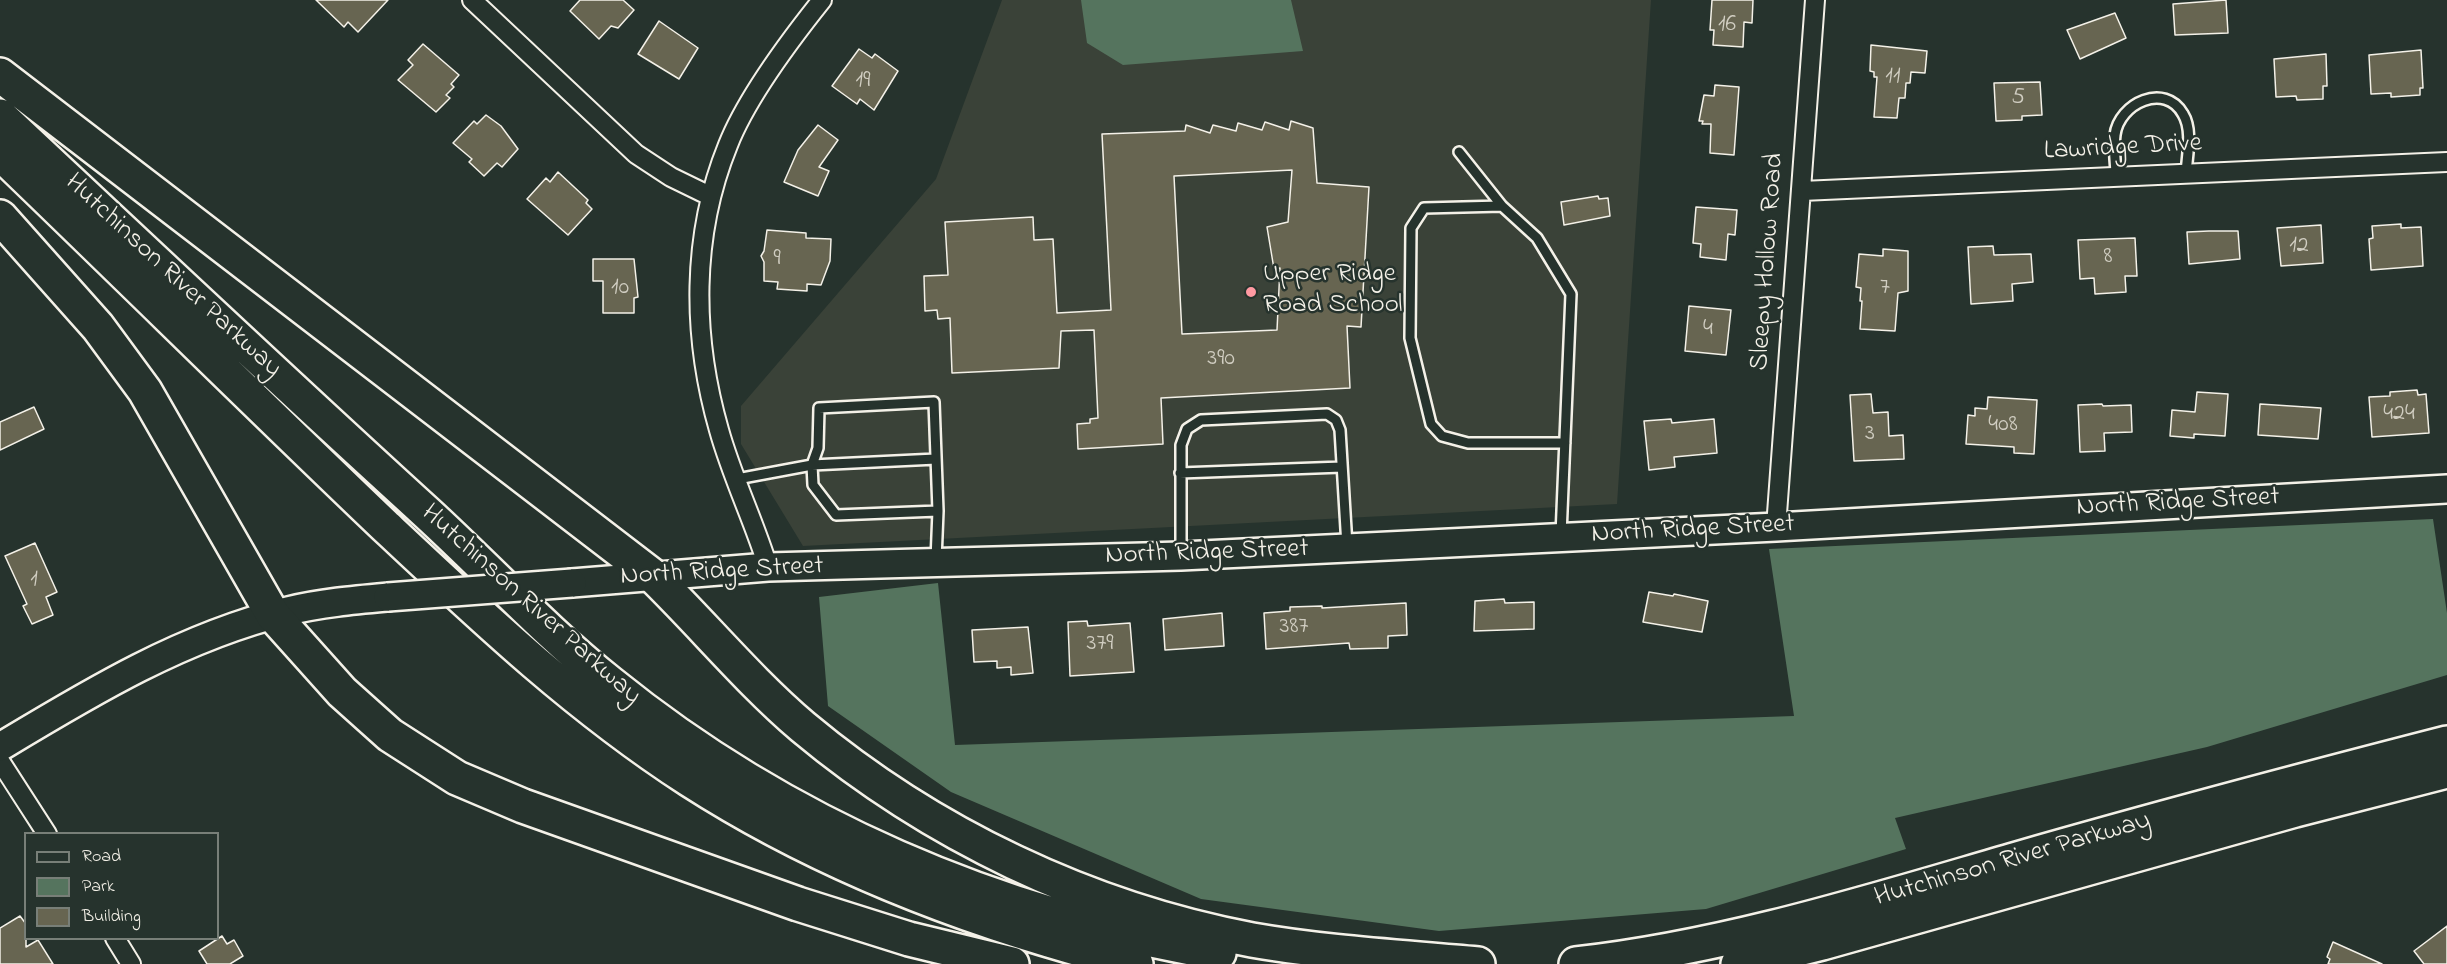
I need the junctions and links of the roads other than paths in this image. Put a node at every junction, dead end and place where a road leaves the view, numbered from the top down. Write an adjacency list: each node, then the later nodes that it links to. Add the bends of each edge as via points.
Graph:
1 (472, 0): 12 (street, via 636,154)
2 (822, 0): 12 (street, via 792,36 728,143)
3 (1815, 0): 11 (street, Sleepy Hollow Road)
4 (0, 75): 29 (highway)
5 (0, 116): 40 (highway, Hutchinson River Parkway, via 552,633 632,700 701,749 831,826 969,888 1151,940)
6 (1458, 152): 13 (lane)
7 (0, 153): 39 (highway, Hutchinson River Parkway, via 455,594 539,669 630,740 725,802 859,871 988,922)
8 (2447, 162): 9 (street, Lawridge Drive)
9 (2186, 174): 10 (street, Lawridge Drive); 10 (lane, via 2188,136 2184,115 2172,101 2158,98 2144,99 2128,108 2120,119 2115,134)
10 (2116, 177): 11 (street, Lawridge Drive)
11 (1802, 190): 23 (street, Sleepy Hollow Road)
12 (710, 196): 20 (street, via 699,252 699,312 719,430)
13 (1502, 206): 15 (lane, via 1537,238 1571,294); 15 (lane, via 1424,208 1411,228 1410,338 1431,424 1442,436 1468,443)
14 (0, 217): 30 (highway, via 93,321 145,391)
15 (1565, 443): 24 (lane)
16 (936, 459): 17 (lane); 17 (lane, via 934,402 819,408 819,448); 22 (lane)
17 (812, 465): 20 (lane); 22 (lane, via 813,486 836,515)
18 (1342, 467): 19 (lane); 19 (lane, via 1340,430 1336,420 1327,414 1201,420 1187,429 1181,445); 25 (lane)
19 (1180, 473): 26 (lane)
20 (737, 479): 28 (street)
21 (2447, 489): 23 (street, North Ridge Street)
22 (938, 511): 27 (lane)
23 (1776, 527): 24 (street, North Ridge Street)
24 (1560, 538): 25 (street, North Ridge Street)
25 (1347, 548): 26 (street, North Ridge Street)
26 (1181, 556): 27 (street, North Ridge Street)
27 (935, 562): 28 (street, North Ridge Street)
28 (768, 567): 29 (street, North Ridge Street)
29 (653, 576): 30 (street, North Ridge Street, bridge, via 388,597 315,605); 41 (highway, via 743,672 823,743 906,803 1025,868 1117,903 1226,934 1311,949)
30 (273, 615): 32 (street, North Ridge Street, via 148,662); 38 (highway, via 374,723 424,760 476,787 798,904 909,939)
31 (2447, 743): 42 (highway, Hutchinson River Parkway, via 1778,927 1675,950)
32 (0, 747)
33 (0, 761): 35 (street)
34 (2447, 771): 43 (highway, Hutchinson River Parkway)
35 (46, 832)
36 (116, 940): 37 (street)
37 (131, 964)
38 (1012, 964)
39 (1136, 964)
40 (1299, 964)
41 (1478, 964)
42 (1576, 964)
43 (1738, 964)

